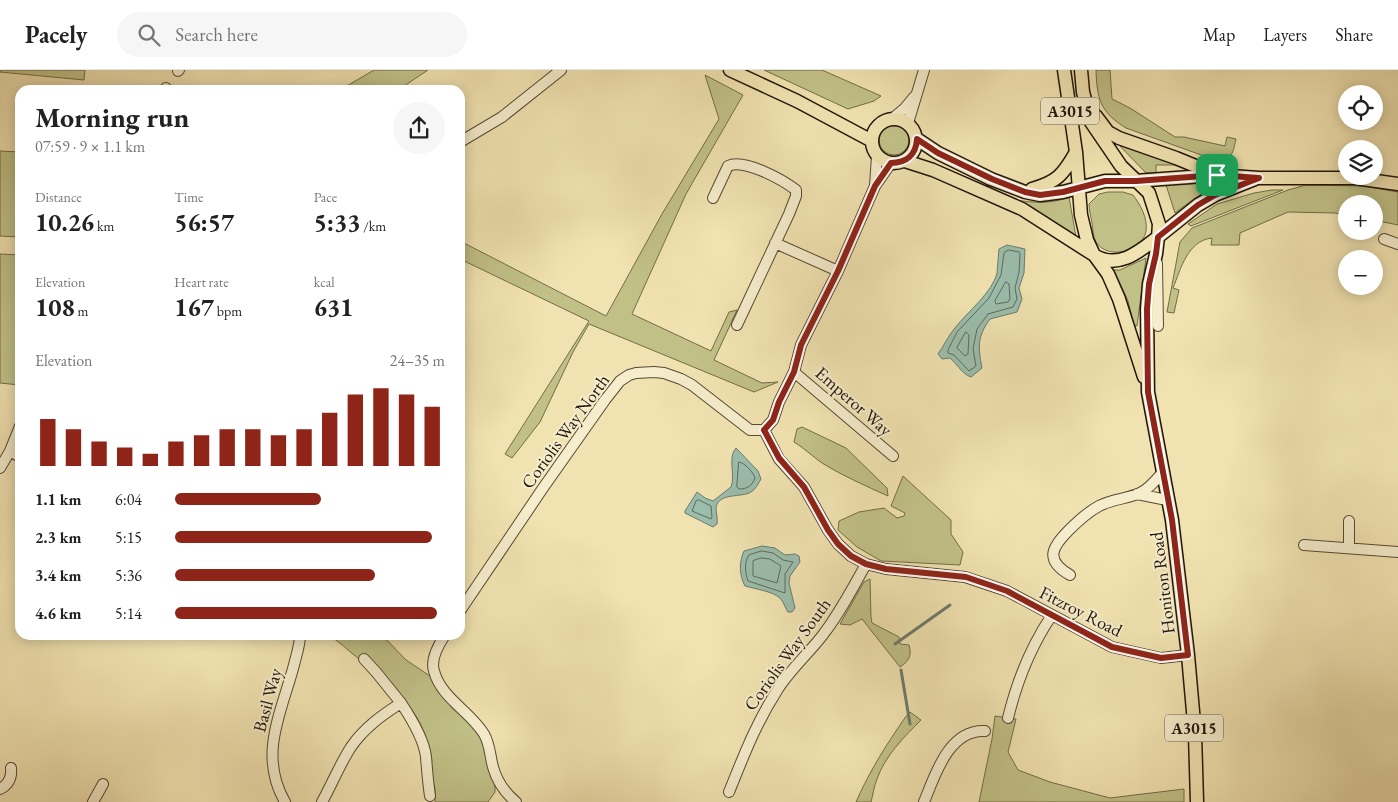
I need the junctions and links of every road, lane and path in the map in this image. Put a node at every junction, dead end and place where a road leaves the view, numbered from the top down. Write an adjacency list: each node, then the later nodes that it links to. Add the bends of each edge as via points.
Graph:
1 (561, 70): 12 (street, via 502,117)
2 (730, 70): 10 (main road)
3 (924, 70): 7 (street)
4 (1064, 70): 15 (main road, A3015)
5 (1081, 70): 6 (main road, A3015)
6 (1083, 92): 19 (main road, via 1108,132); 21 (main road, A3015, via 1091,122 1104,144)
7 (916, 94): 8 (street); 9 (street)
8 (893, 118): 9 (main road); 11 (main road)
9 (908, 123): 13 (main road)
10 (848, 127): 11 (main road); 14 (main road)
11 (876, 128): 14 (main road)
12 (465, 139)
13 (917, 139): 17 (main road, via 914,152); 25 (main road, via 938,153)
14 (872, 141): 16 (main road)
15 (1076, 152): 24 (main road, A3015); 25 (main road, via 1060,176 1047,185)
16 (878, 156): 18 (main road); 23 (street, Emperor Way)
17 (905, 161): 18 (main road); 32 (main road, via 1022,209)
18 (891, 163): 23 (street, Emperor Way)
19 (1217, 175): 20 (main road); 21 (main road)
20 (1259, 178): 22 (main road, via 1355,178); 27 (main road, via 1215,195)
21 (1136, 181): 24 (main road, via 1105,181); 27 (main road, via 1149,193 1160,224)
22 (1398, 184)
23 (875, 186): 33 (street, Emperor Way)
24 (1079, 187): 25 (main road, via 1040,195); 32 (main road, via 1083,228)
25 (1025, 192)
26 (713, 198): 29 (street, via 728,166 733,163 745,164 796,190)
27 (1158, 237): 31 (main road, Honiton Road); 32 (main road, via 1138,254 1116,262)
28 (1384, 239): 30 (street)
29 (775, 243): 33 (street); 34 (street)
30 (1398, 244)
31 (1156, 254): 35 (street, Honiton Road); 37 (main road, Honiton Road, via 1147,309)
32 (1094, 256): 37 (main road, Honiton Road, via 1108,274 1119,299)
33 (838, 271): 36 (street, Emperor Way, via 801,345)
34 (737, 325)
35 (1158, 326)
36 (794, 372): 38 (street, Emperor Way, via 773,420); 42 (street, Emperor Way)
37 (1148, 392): 44 (main road, Honiton Road)
38 (764, 430): 51 (street, Fitzroy Road, via 779,458 804,487 838,544); 53 (street, Coriolis Way North, via 750,430 692,384 681,379 654,372 629,375 605,400)
39 (15, 438): 40 (street)
40 (10, 451): 41 (street); 43 (street)
41 (15, 454)
42 (893, 456)
43 (0, 468)
44 (1162, 473): 45 (street); 46 (main road, Honiton Road)
45 (1137, 494): 46 (street); 52 (street, via 1099,506 1079,520 1056,544 1054,558)
46 (1167, 500): 57 (main road, Honiton Road)
47 (1350, 521): 49 (street)
48 (1304, 545): 49 (street)
49 (1349, 548): 50 (street)
50 (1398, 552)
51 (866, 564): 54 (street, Fitzroy Road, via 966,577 999,588); 65 (street, Coriolis Way South, via 824,634 778,688 756,726)
52 (1070, 575)
53 (465, 604)
54 (1052, 615): 57 (street, Fitzroy Road, via 1112,647 1161,658); 60 (street, via 1017,683)
55 (299, 640): 68 (street, Basil Way, via 273,738 275,780)
56 (442, 640): 70 (street, via 433,670 443,690 485,735 498,780)
57 (1188, 655): 72 (main road, Honiton Road / A3015)
58 (364, 660): 59 (street)
59 (400, 704): 66 (street, via 424,747); 69 (street, via 361,734)
60 (1008, 718)
61 (985, 731): 71 (street, via 972,732 946,754)
62 (11, 768): 64 (street, via 11,777)
63 (103, 784): 67 (street)
64 (0, 789)
65 (729, 792)
66 (430, 796)
67 (93, 802)
68 (285, 802)
69 (322, 802)
70 (516, 802)
71 (924, 802)
72 (1197, 802)

